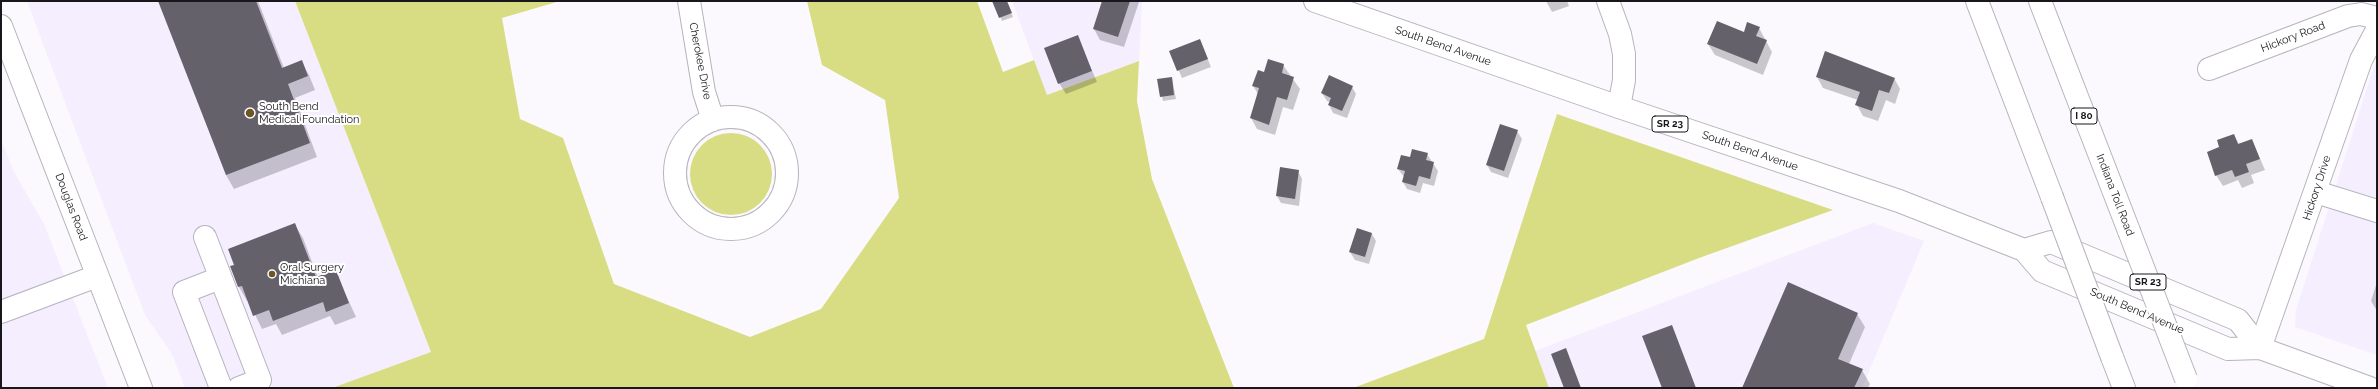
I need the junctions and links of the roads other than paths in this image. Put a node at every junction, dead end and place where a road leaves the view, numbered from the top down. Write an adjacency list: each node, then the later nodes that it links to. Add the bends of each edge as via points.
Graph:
1 (689, 1): 11 (main road, Cherokee Drive, via 704,92)
2 (1315, 1): 10 (main road, South Bend Avenue / SR 23)
3 (1608, 1): 10 (main road, via 1624,54 1624,80)
4 (1977, 1): 24 (main road, bridge)
5 (2040, 1): 20 (main road, Indiana Toll Road / I 80, bridge)
6 (2377, 18): 9 (main road, Hickory Road, via 2361,14 2348,16)
7 (1, 26): 16 (main road, Douglas Road)
8 (2377, 30): 12 (main road, Hickory Drive, via 2361,60)
9 (2209, 69)
10 (1619, 107): 15 (main road, South Bend Avenue / SR 23, via 1899,201)
11 (713, 120): 11 (main road, via 736,118 759,124 771,134 781,148 786,163 787,179 783,194 775,208 764,219 748,227 731,230 698,219 686,206 678,191 675,174 677,156 685,141 697,128)
12 (2316, 192): 13 (main road); 19 (main road, Hickory Drive)
13 (2377, 211)
14 (205, 237): 17 (main road)
15 (2024, 250): 19 (main road, South Bend Avenue / SR 23, via 2042,271 2228,349); 19 (main road, SR 23, via 2051,242 2066,248 2238,320)
16 (97, 276): 18 (main road); 21 (main road, Douglas Road)
17 (220, 278): 22 (main road, via 184,292); 23 (main road, via 260,380)
18 (1, 312)
19 (2260, 348): 25 (main road, South Bend Avenue / SR 23)
20 (2188, 383)
21 (140, 388)
22 (221, 388)
23 (239, 388)
24 (2124, 388)
25 (2370, 388)

